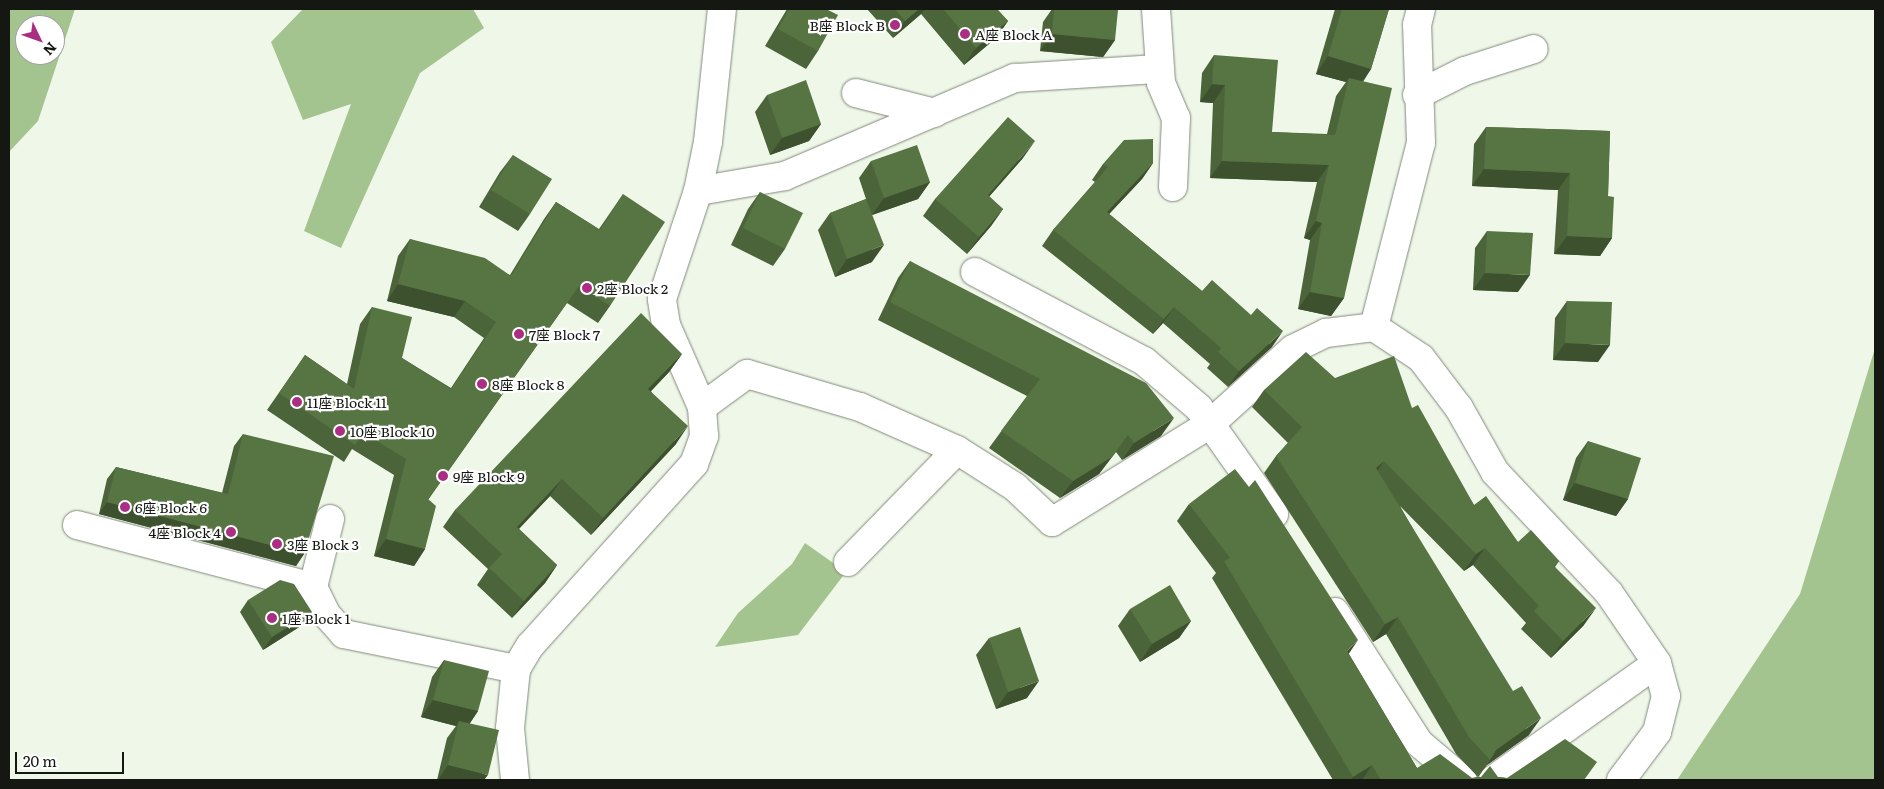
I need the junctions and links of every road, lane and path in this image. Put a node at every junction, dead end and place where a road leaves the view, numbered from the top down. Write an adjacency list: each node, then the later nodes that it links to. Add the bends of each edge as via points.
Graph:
1 (722, 9): 10 (street, via 708,142)
2 (1156, 9): 5 (street)
3 (1421, 9): 7 (street, via 1417,25)
4 (1534, 49): 7 (street, via 1465,71)
5 (1159, 69): 8 (street, via 1015,78); 9 (street, via 1176,118)
6 (856, 93): 8 (street)
7 (1417, 95): 12 (street, via 1421,143)
8 (935, 113): 10 (street, via 785,176)
9 (1174, 187)
10 (698, 191): 13 (street, via 662,299 666,325)
11 (975, 272): 14 (street, via 1144,361 1199,408)
12 (1374, 327): 14 (street, via 1326,332 1293,349); 22 (street, via 1421,358 1459,408 1495,472 1609,592)
13 (702, 407): 15 (street, via 747,374 860,406); 23 (street, via 704,436 694,464 530,646)
14 (1210, 424): 15 (street, via 1052,522 1015,488); 18 (street)
15 (957, 450): 19 (street)
16 (330, 519): 21 (street)
17 (77, 525): 21 (street)
18 (1288, 538)
19 (848, 562)
20 (1319, 586): 25 (street, via 1419,743)
21 (313, 587): 23 (street, via 326,614 344,634)
22 (1658, 663): 26 (street); 27 (street, via 1666,696 1657,732)
23 (516, 669): 24 (street, via 510,728)
24 (515, 780)
25 (1463, 780)
26 (1493, 780)
27 (1621, 780)

